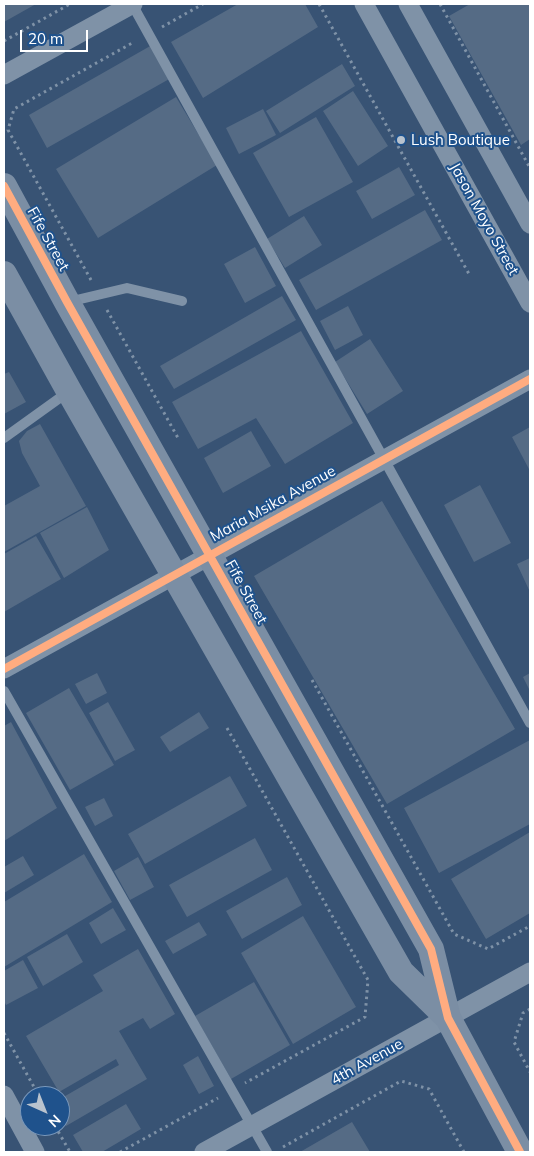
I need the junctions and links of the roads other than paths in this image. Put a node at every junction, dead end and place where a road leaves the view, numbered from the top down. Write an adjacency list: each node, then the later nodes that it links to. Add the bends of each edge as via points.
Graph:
1 (132, 4): 4 (street); 14 (lane)
2 (364, 4): 10 (street, Jason Moyo Street)
3 (408, 4): 6 (street)
4 (4, 75)
5 (4, 186): 9 (street, Fife Street)
6 (530, 224)
7 (4, 274): 12 (street)
8 (182, 301): 9 (lane, via 127,288)
9 (67, 302): 15 (street, Fife Street)
10 (530, 303)
11 (530, 379): 14 (street, Maria Msika Avenue)
12 (69, 391): 13 (lane); 16 (street)
13 (4, 438)
14 (384, 459): 15 (street, Maria Msika Avenue); 19 (lane)
15 (209, 556): 16 (street, Maria Msika Avenue); 21 (street, Fife Street, via 431,950)
16 (174, 575): 17 (street, Maria Msika Avenue); 21 (street, via 401,972)
17 (4, 669)
18 (4, 691): 23 (lane)
19 (530, 723)
20 (530, 972): 21 (street, 4th Avenue)
21 (448, 1018): 23 (street, 4th Avenue); 27 (street)
22 (4, 1094): 24 (street)
23 (252, 1126): 25 (street, 4th Avenue); 26 (lane)
24 (35, 1152)
25 (204, 1152)
26 (267, 1152)
27 (520, 1152)

